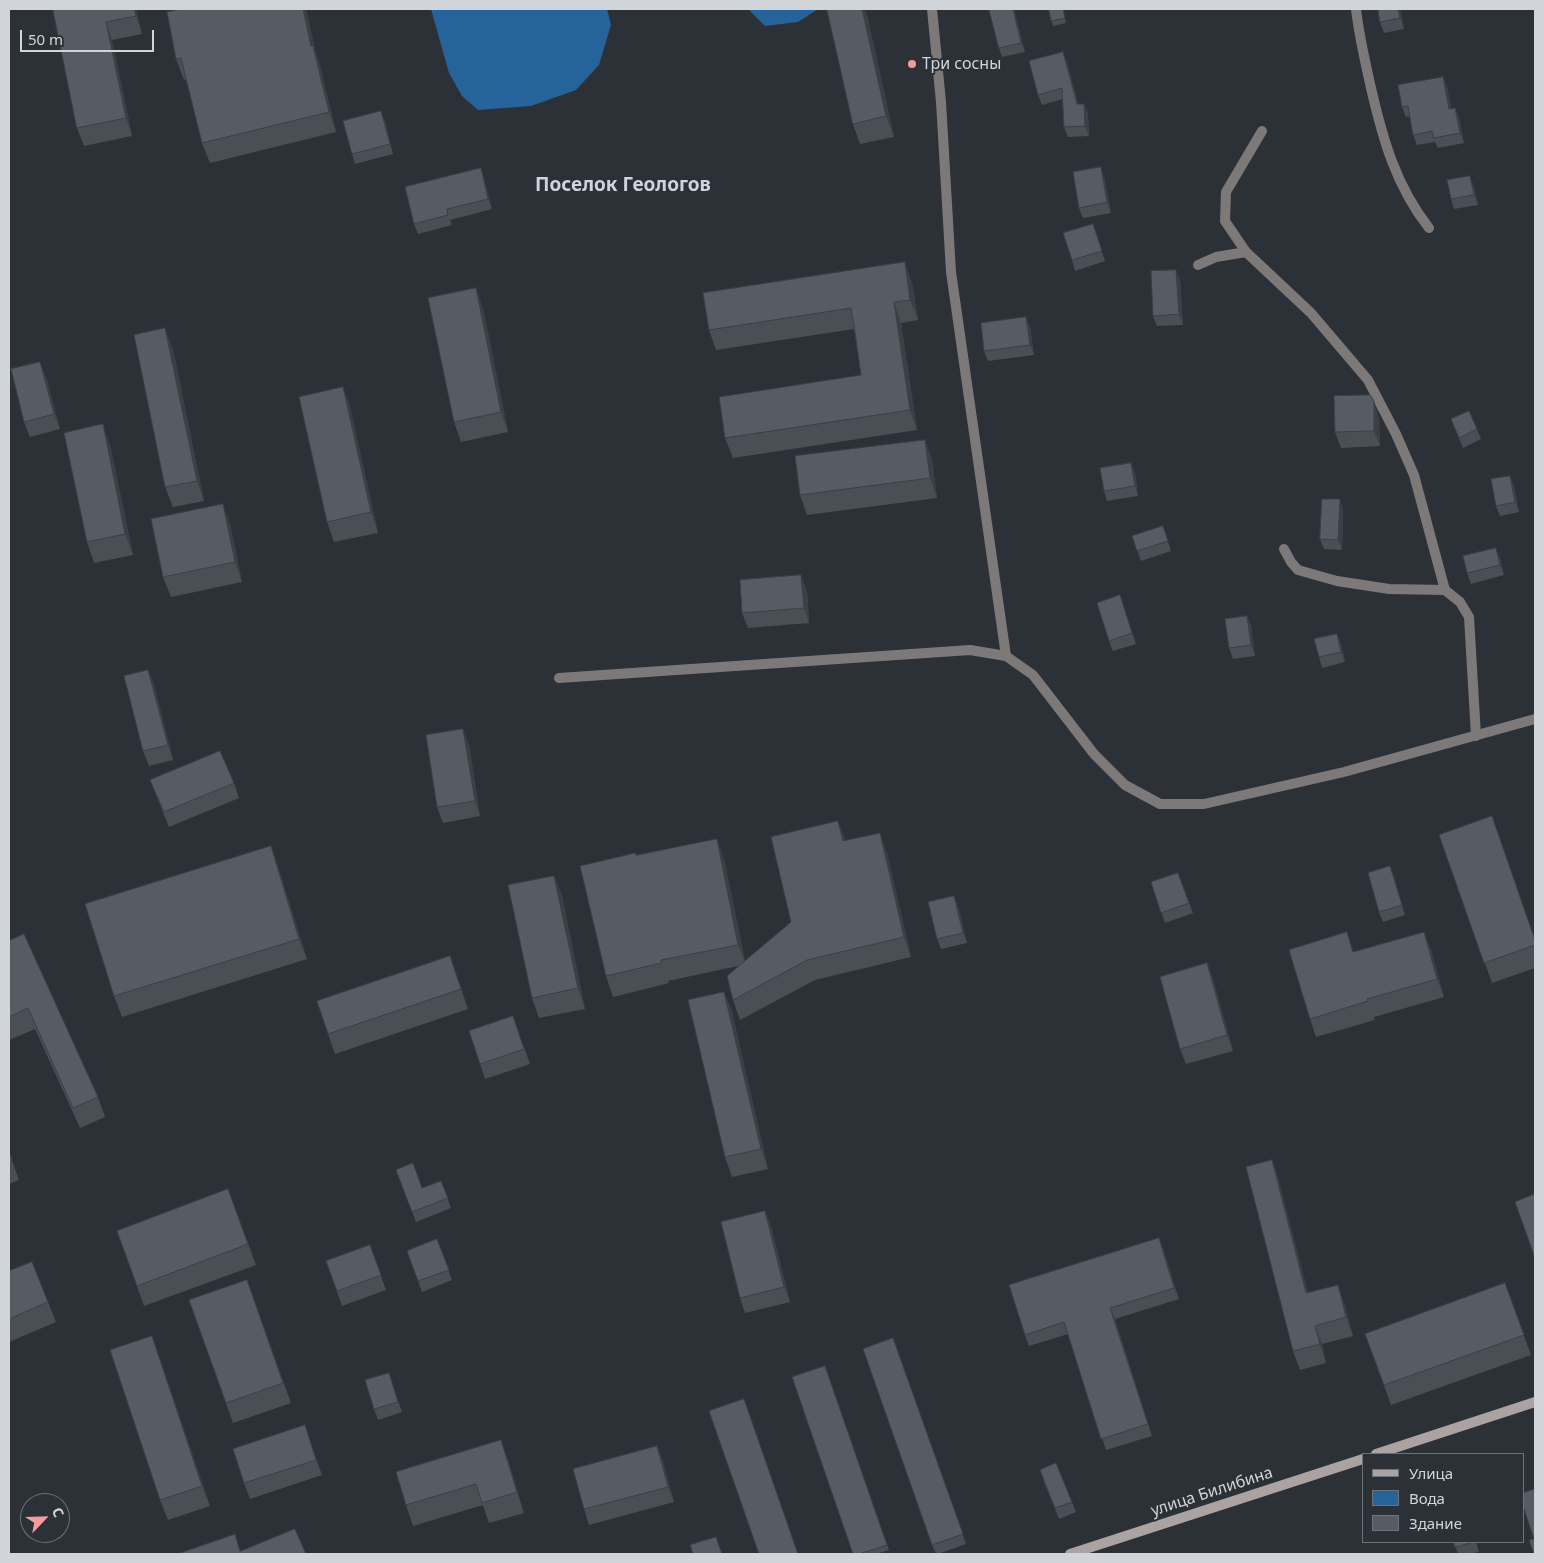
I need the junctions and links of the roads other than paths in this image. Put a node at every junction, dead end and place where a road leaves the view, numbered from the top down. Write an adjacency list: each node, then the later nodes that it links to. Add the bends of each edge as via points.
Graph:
1 (932, 9): 9 (street, via 951,272)
2 (1356, 9): 4 (street, via 1359,36 1386,147 1399,182 1416,212)
3 (1262, 131): 5 (street, via 1226,192 1225,221)
4 (1430, 228)
5 (1246, 252): 6 (street, via 1216,257); 8 (street, via 1311,313 1368,380 1414,475)
6 (1198, 265)
7 (1284, 549): 8 (street, via 1298,570 1337,581 1389,588)
8 (1445, 590): 12 (street, via 1460,602 1470,617)
9 (1006, 656): 10 (street, via 970,650); 12 (street, via 1033,675 1094,754 1125,785 1160,804 1204,804 1344,772)
10 (559, 678)
11 (1535, 719): 12 (street)
12 (1476, 736)
13 (1535, 1402): 14 (main road)
14 (1379, 1453)
15 (1362, 1459): 16 (main road, улица Билибина)
16 (1070, 1554)

